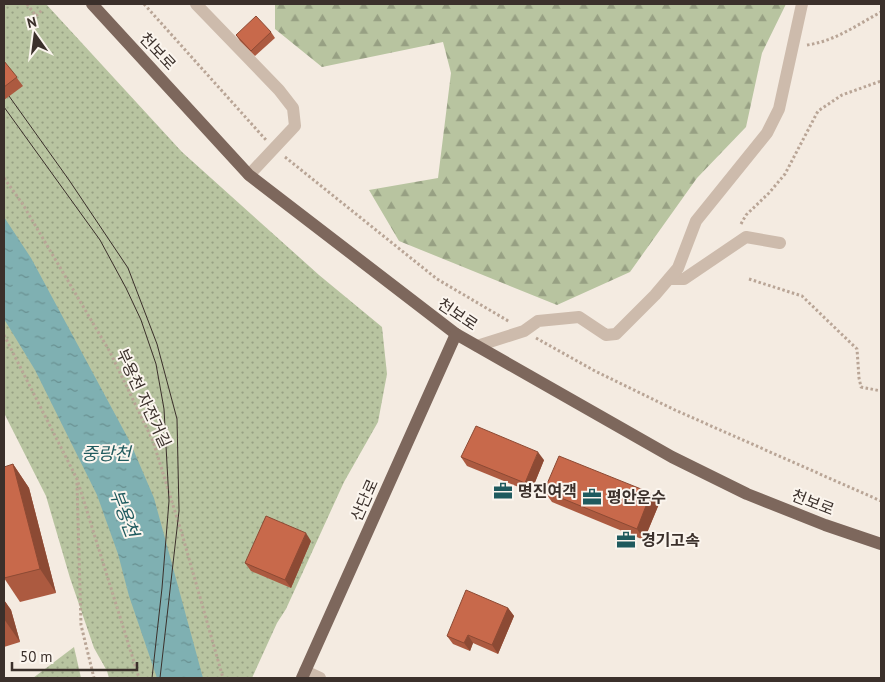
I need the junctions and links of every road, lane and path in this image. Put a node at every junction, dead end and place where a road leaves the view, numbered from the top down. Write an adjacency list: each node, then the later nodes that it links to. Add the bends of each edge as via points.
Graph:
1 (27, 4): 6 (path, via 36,16)
2 (92, 4): 11 (main road, 천보로)
3 (144, 4): 10 (path)
4 (196, 4): 10 (street, via 294,108 295,126)
5 (802, 4): 15 (street, via 779,109 767,133 696,221 678,268)
6 (43, 9)
7 (881, 12): 8 (path, via 844,33 819,43)
8 (800, 46)
9 (881, 81): 14 (path, via 842,96 818,111 785,174 746,215)
10 (274, 148): 11 (street); 17 (path, via 438,280)
11 (249, 175): 18 (main road, 천보로)
12 (4, 178): 28 (path, 부용천 자전거길, via 110,352 153,441)
13 (780, 243): 14 (street, via 746,237)
14 (727, 249): 15 (street, via 684,279)
15 (669, 279): 17 (street, via 616,334 606,335 579,317 538,321)
16 (749, 279): 21 (path, via 802,296 857,349 861,387)
17 (524, 331): 20 (street); 23 (path, via 595,372)
18 (456, 334): 20 (main road, 천보로); 25 (main road, 산단로)
19 (4, 335): 22 (path)
20 (477, 346): 24 (main road, 천보로, via 672,456 747,494)
21 (881, 391)
22 (77, 479): 26 (path, via 81,626); 27 (path)
23 (881, 501)
24 (881, 544)
25 (304, 675): 29 (street)
26 (94, 678)
27 (139, 678)
28 (224, 678)
29 (320, 678)

